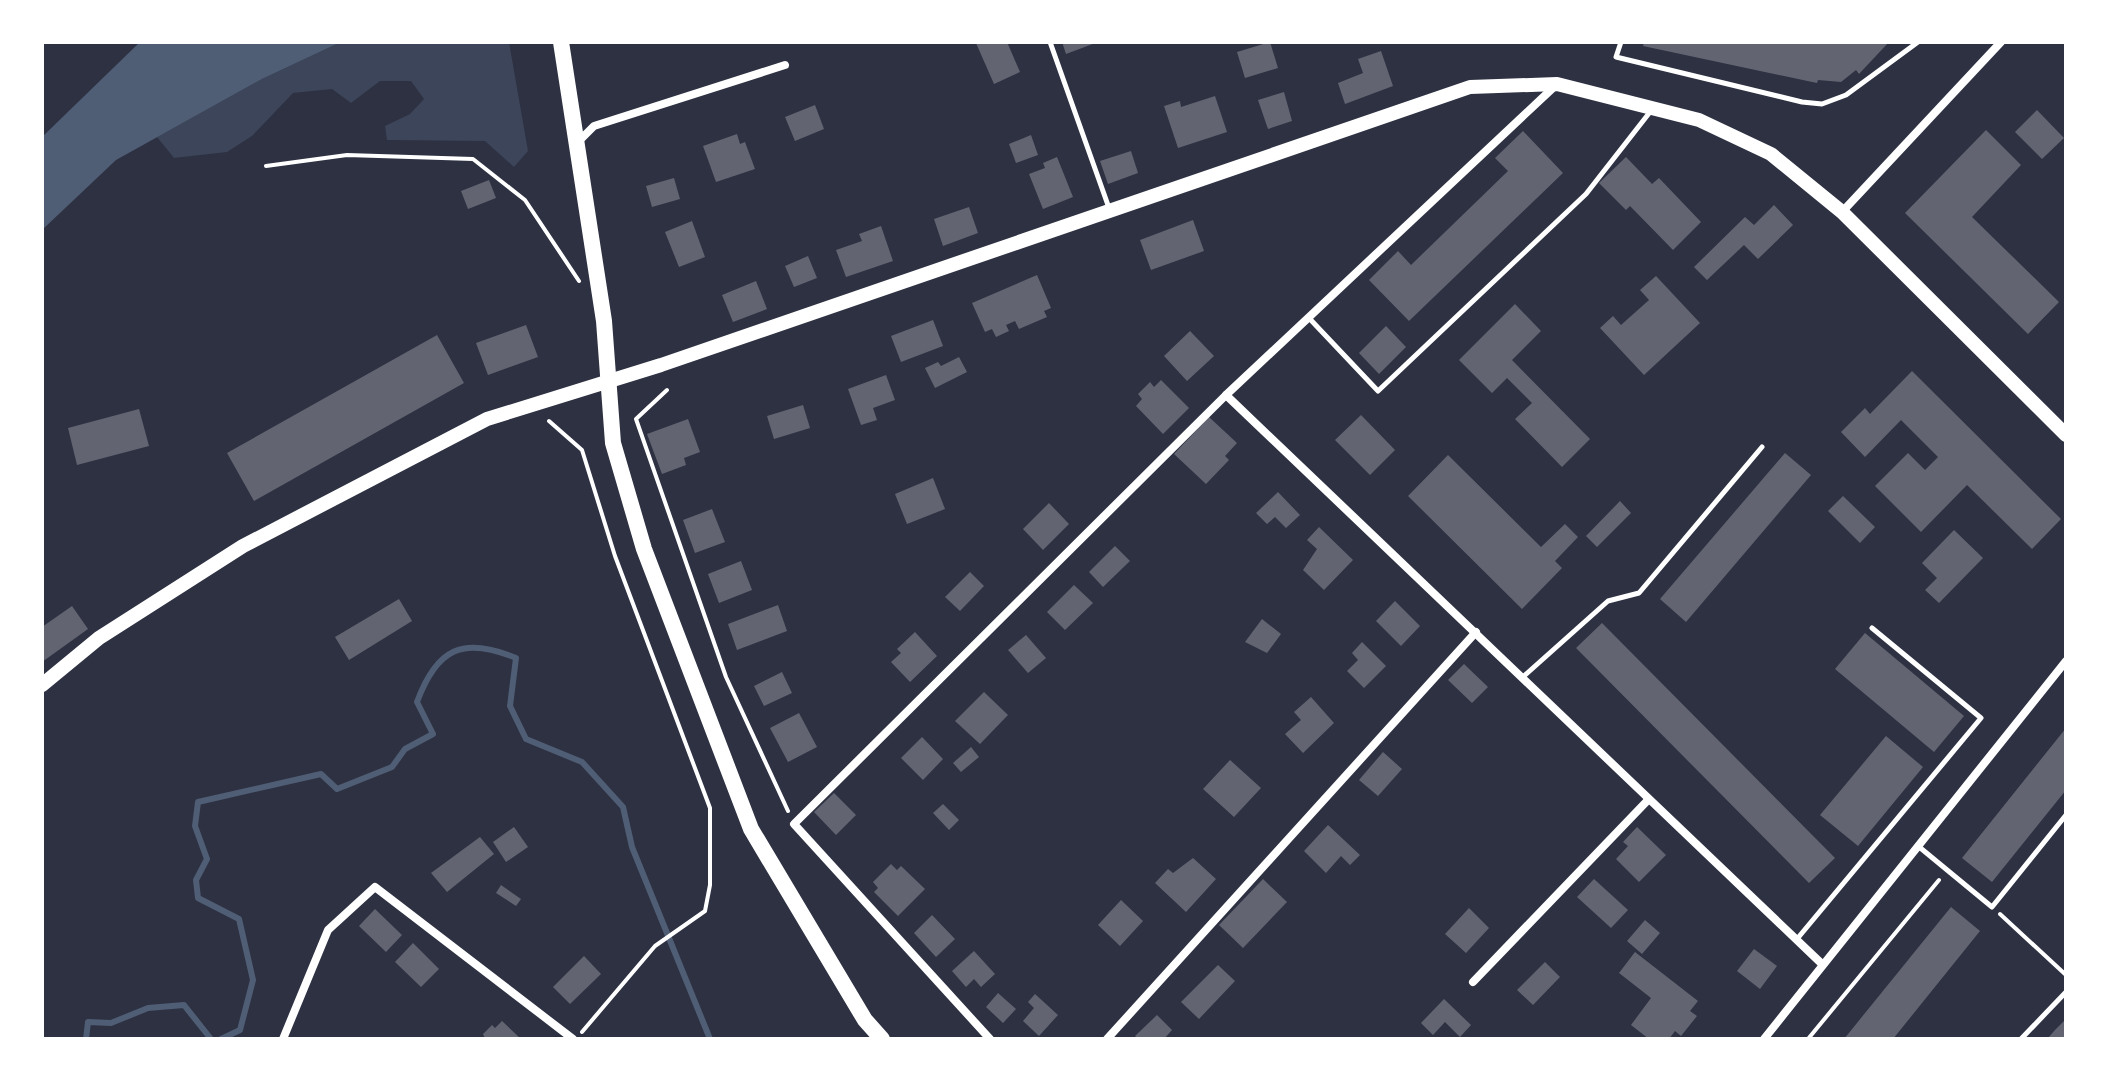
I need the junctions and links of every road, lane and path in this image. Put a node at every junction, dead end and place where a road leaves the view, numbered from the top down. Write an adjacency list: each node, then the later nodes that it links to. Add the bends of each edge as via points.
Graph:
1 (561, 42): 9 (main road)
2 (1050, 42): 12 (lane)
3 (1621, 42): 4 (lane, via 1616,57 1822,104 1846,95)
4 (1918, 42)
5 (2001, 42): 11 (street)
6 (785, 65): 9 (street, via 594,126)
7 (1557, 84): 8 (street); 12 (street, via 1470,87); 14 (street)
8 (1653, 108): 11 (street, via 1699,120 1771,154); 14 (lane, via 1586,194 1378,391)
9 (575, 145): 13 (main road)
10 (266, 166): 13 (path, via 347,155 473,159 525,200 565,264)
11 (1842, 212): 19 (street)
12 (1111, 213): 15 (street)
13 (601, 308): 15 (main road)
14 (1308, 317): 17 (street)
15 (607, 381): 25 (street, via 487,419 243,546 99,638); 39 (main road, via 613,443 644,549 751,829 865,1020)
16 (667, 390): 28 (path, via 636,419 726,677)
17 (1226, 395): 22 (street); 28 (street)
18 (549, 421): 38 (path, via 582,450 615,556 710,808 705,911 655,946)
19 (2066, 435)
20 (1762, 447): 24 (lane, via 1639,593 1608,601)
21 (1872, 628): 32 (lane, via 1981,718)
22 (1476, 632): 24 (street); 41 (street)
23 (2066, 661): 29 (street)
24 (1524, 676): 26 (street)
25 (42, 685)
26 (1648, 800): 32 (street); 35 (street)
27 (2066, 815): 31 (lane)
28 (794, 824): 40 (street)
29 (1918, 846): 30 (lane); 33 (street)
30 (1948, 870): 31 (lane); 43 (path)
31 (1992, 907): 34 (path)
32 (1796, 940): 33 (street)
33 (1822, 964): 42 (street)
34 (2066, 975)
35 (1473, 982)
36 (2066, 992): 44 (lane)
37 (283, 1039): 38 (street, via 328,930 375,887)
38 (574, 1039)
39 (882, 1039)
40 (990, 1039)
41 (1107, 1039)
42 (1764, 1039)
43 (1808, 1039)
44 (2021, 1039)

